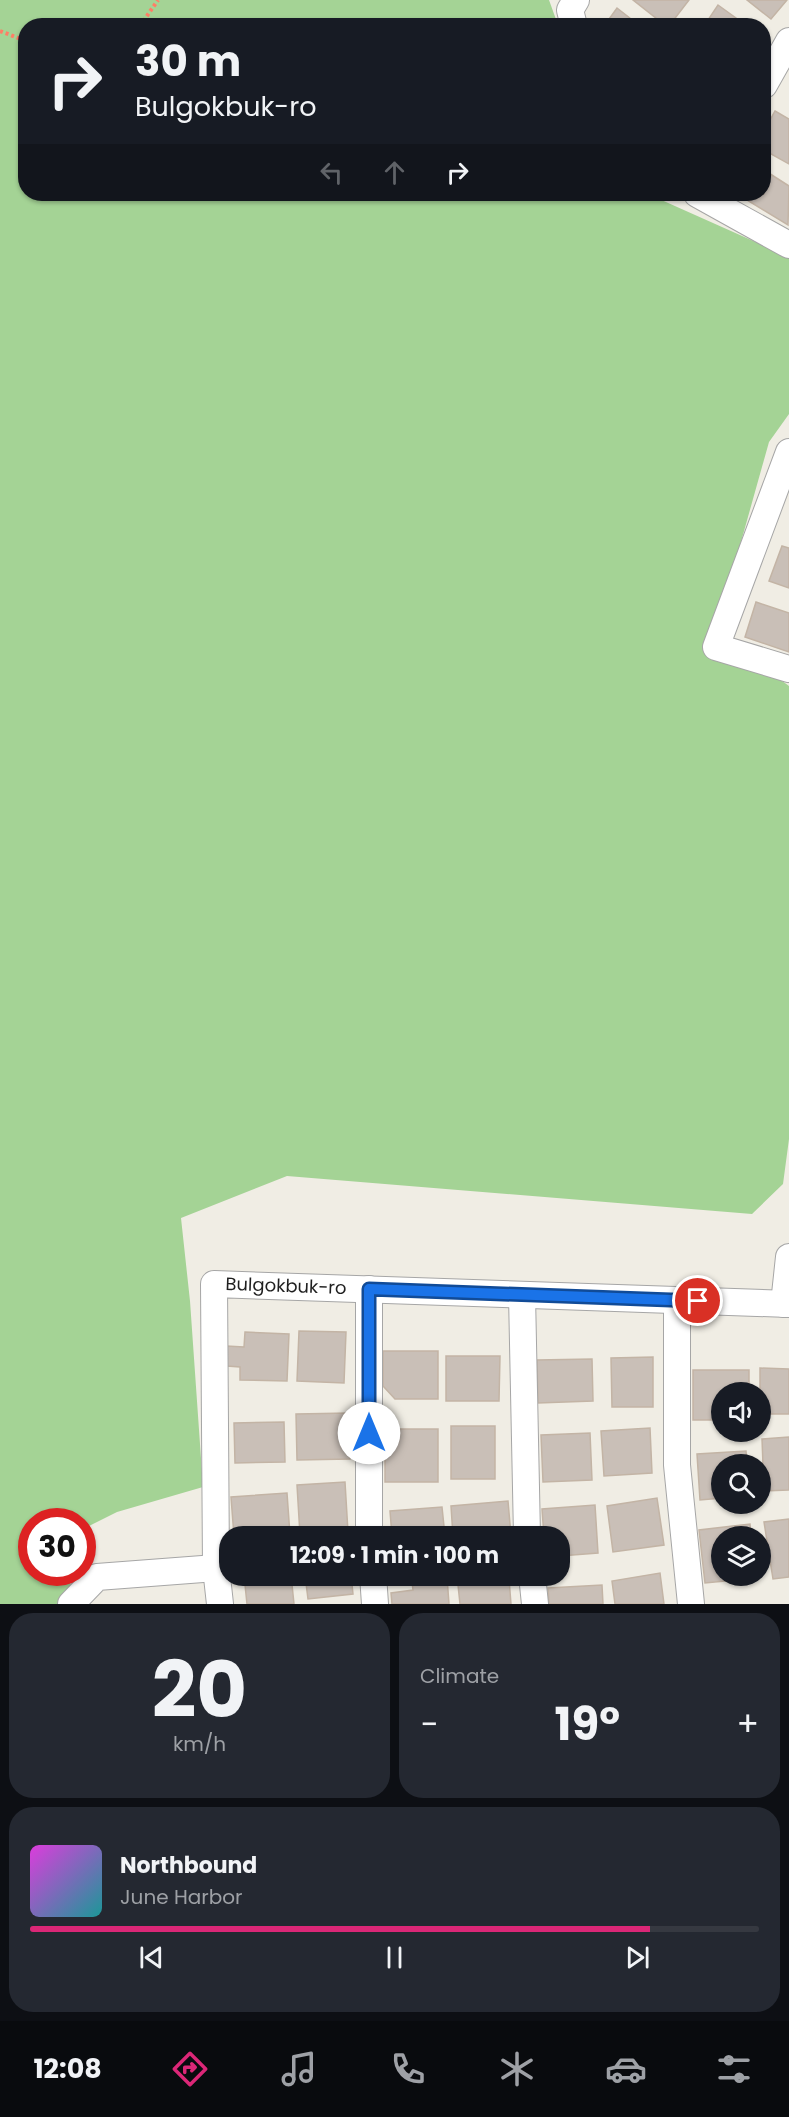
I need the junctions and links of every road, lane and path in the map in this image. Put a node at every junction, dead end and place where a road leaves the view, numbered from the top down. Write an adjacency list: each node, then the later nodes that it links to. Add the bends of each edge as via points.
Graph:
1 (158, 0): 3 (path)
2 (576, 0): 4 (street, via 570,10)
3 (146, 18)
4 (572, 18)
5 (0, 31): 6 (path)
6 (18, 38)
7 (789, 41): 8 (street)
8 (771, 73)
9 (711, 201): 10 (street)
10 (789, 245)
11 (789, 452): 12 (street, via 716,646)
12 (789, 669)
13 (789, 1257): 17 (street)
14 (369, 1289): 15 (street, Bulgokbuk-ro); 18 (street); 20 (street, Bulgokbuk-ro, via 214,1284)
15 (522, 1295): 16 (street, Bulgokbuk-ro); 19 (street)
16 (677, 1300): 17 (street, Bulgokbuk-ro); 27 (street, via 677,1465)
17 (786, 1304)
18 (369, 1526)
19 (527, 1526)
20 (216, 1568): 23 (street, via 98,1577); 24 (street)
21 (374, 1586): 25 (street)
22 (533, 1586): 26 (street)
23 (71, 1604)
24 (220, 1604)
25 (375, 1604)
26 (535, 1604)
27 (691, 1604)

